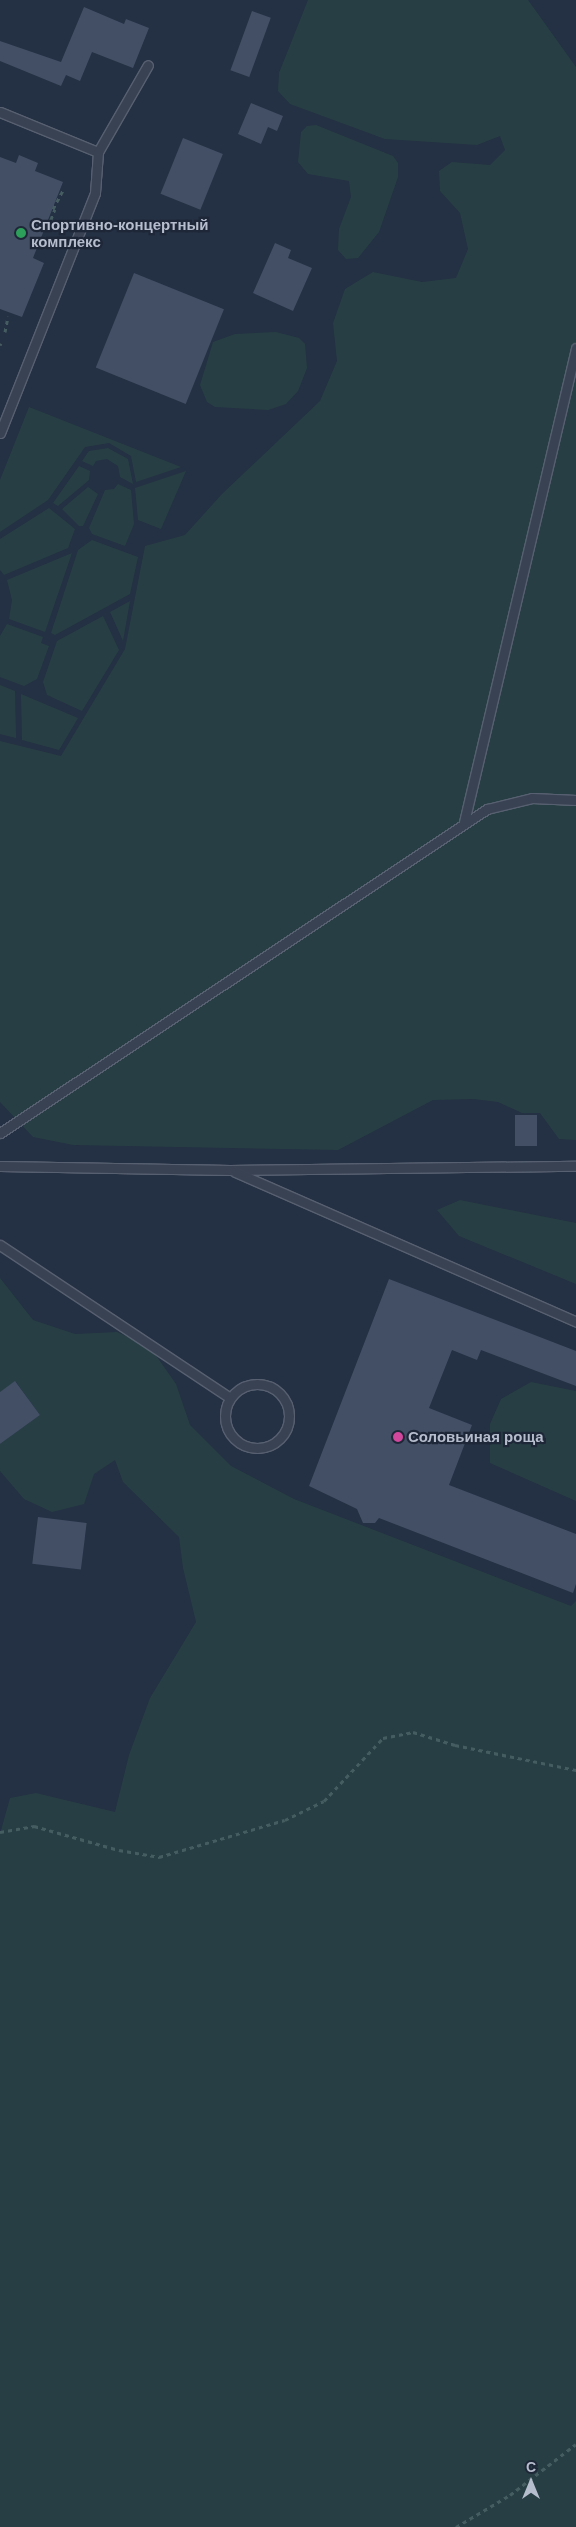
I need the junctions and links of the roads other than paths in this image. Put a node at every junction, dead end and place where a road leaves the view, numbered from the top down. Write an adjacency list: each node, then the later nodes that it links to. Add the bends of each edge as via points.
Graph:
1 (148, 65): 3 (lane)
2 (0, 112): 3 (lane)
3 (98, 152): 5 (lane, via 95,193)
4 (576, 348): 7 (lane)
5 (0, 433)
6 (576, 800): 7 (lane, via 532,798 505,803)
7 (464, 822): 8 (lane)
8 (0, 1133)
9 (0, 1166): 11 (lane)
10 (576, 1166): 11 (lane)
11 (230, 1170): 13 (lane)
12 (0, 1245): 14 (lane)
13 (576, 1322)
14 (230, 1398): 14 (lane, via 224,1414 227,1428 236,1441 260,1448 277,1442 287,1429 289,1411 286,1401 274,1388 257,1384 240,1388)

